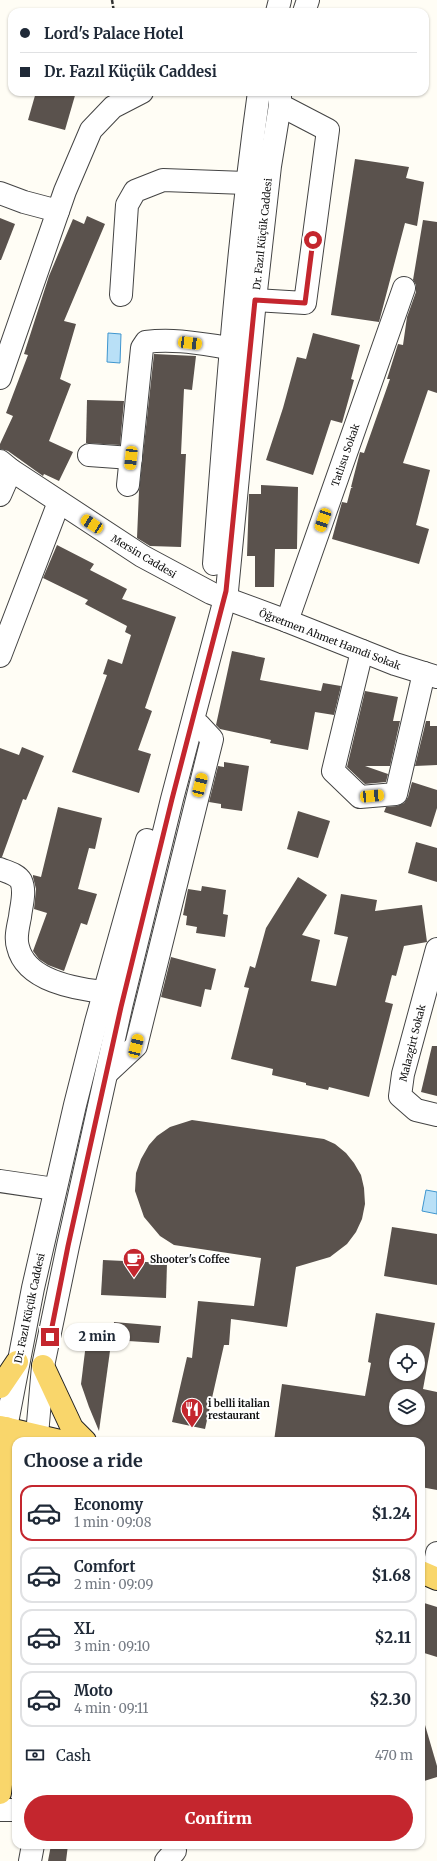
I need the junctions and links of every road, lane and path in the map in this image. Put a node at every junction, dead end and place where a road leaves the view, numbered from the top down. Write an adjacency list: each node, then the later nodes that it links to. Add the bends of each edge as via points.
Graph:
1 (134, 96): 6 (street, via 113,107 91,130)
2 (258, 96): 4 (street)
3 (280, 98): 9 (street, Dr. Fazıl Küçük Caddesi); 9 (street, via 328,130 305,303)
4 (246, 183): 8 (street, via 163,180 135,191 127,205); 10 (street)
5 (0, 193): 6 (street)
6 (58, 211): 11 (street)
7 (404, 288): 19 (street, Tatlısu Sokak)
8 (121, 295)
9 (255, 300): 18 (street, Dr. Fazıl Küçük Caddesi)
10 (230, 348): 13 (street, via 177,341 146,342 142,348); 18 (street, via 213,586)
11 (0, 378)
12 (90, 455): 13 (street)
13 (131, 458): 15 (street)
14 (6, 465): 16 (street); 17 (street, Mersin Caddesi)
15 (128, 485)
16 (0, 495)
17 (59, 502): 18 (street, Mersin Caddesi, via 142,556); 21 (street)
18 (221, 598): 19 (street, Öğretmen Ahmet Hamdi Sokak); 25 (street, Dr. Fazıl Küçük Caddesi, via 186,693); 30 (street, Dr. Fazıl Küçük Caddesi, via 107,1073)
19 (287, 621): 20 (street, Öğretmen Ahmet Hamdi Sokak)
20 (362, 651): 22 (street, Öğretmen Ahmet Hamdi Sokak); 22 (street, via 333,771 360,797 396,794)
21 (0, 656)
22 (430, 675)
23 (0, 869): 25 (street, via 16,877 22,886 17,939 21,957 26,963 50,980 75,989)
24 (437, 949): 26 (street, Malazgirt Sokak, via 403,1074 400,1096 416,1110)
25 (104, 992): 28 (street, Dr. Fazıl Küçük Caddesi)
26 (437, 1115)
27 (0, 1181): 28 (street)
28 (55, 1189): 29 (street, Dr. Fazıl Küçük Caddesi)
29 (18, 1362): 31 (main road); 32 (street, Dr. Fazıl Küçük Caddesi)
30 (43, 1366): 34 (street, Dr. Fazıl Küçük Caddesi); 35 (main road, via 72,1428)
31 (0, 1387)
32 (3, 1428): 33 (main road); 36 (main road)
33 (33, 1437)
34 (36, 1437)
35 (81, 1437)
36 (6, 1459): 37 (main road)
37 (3, 1582): 39 (main road)
38 (12, 1668): 39 (main road)
39 (9, 1689): 40 (main road)
40 (0, 1793)
41 (0, 1810): 42 (street)
42 (12, 1810)
43 (32, 1849): 44 (street)
44 (30, 1861)

